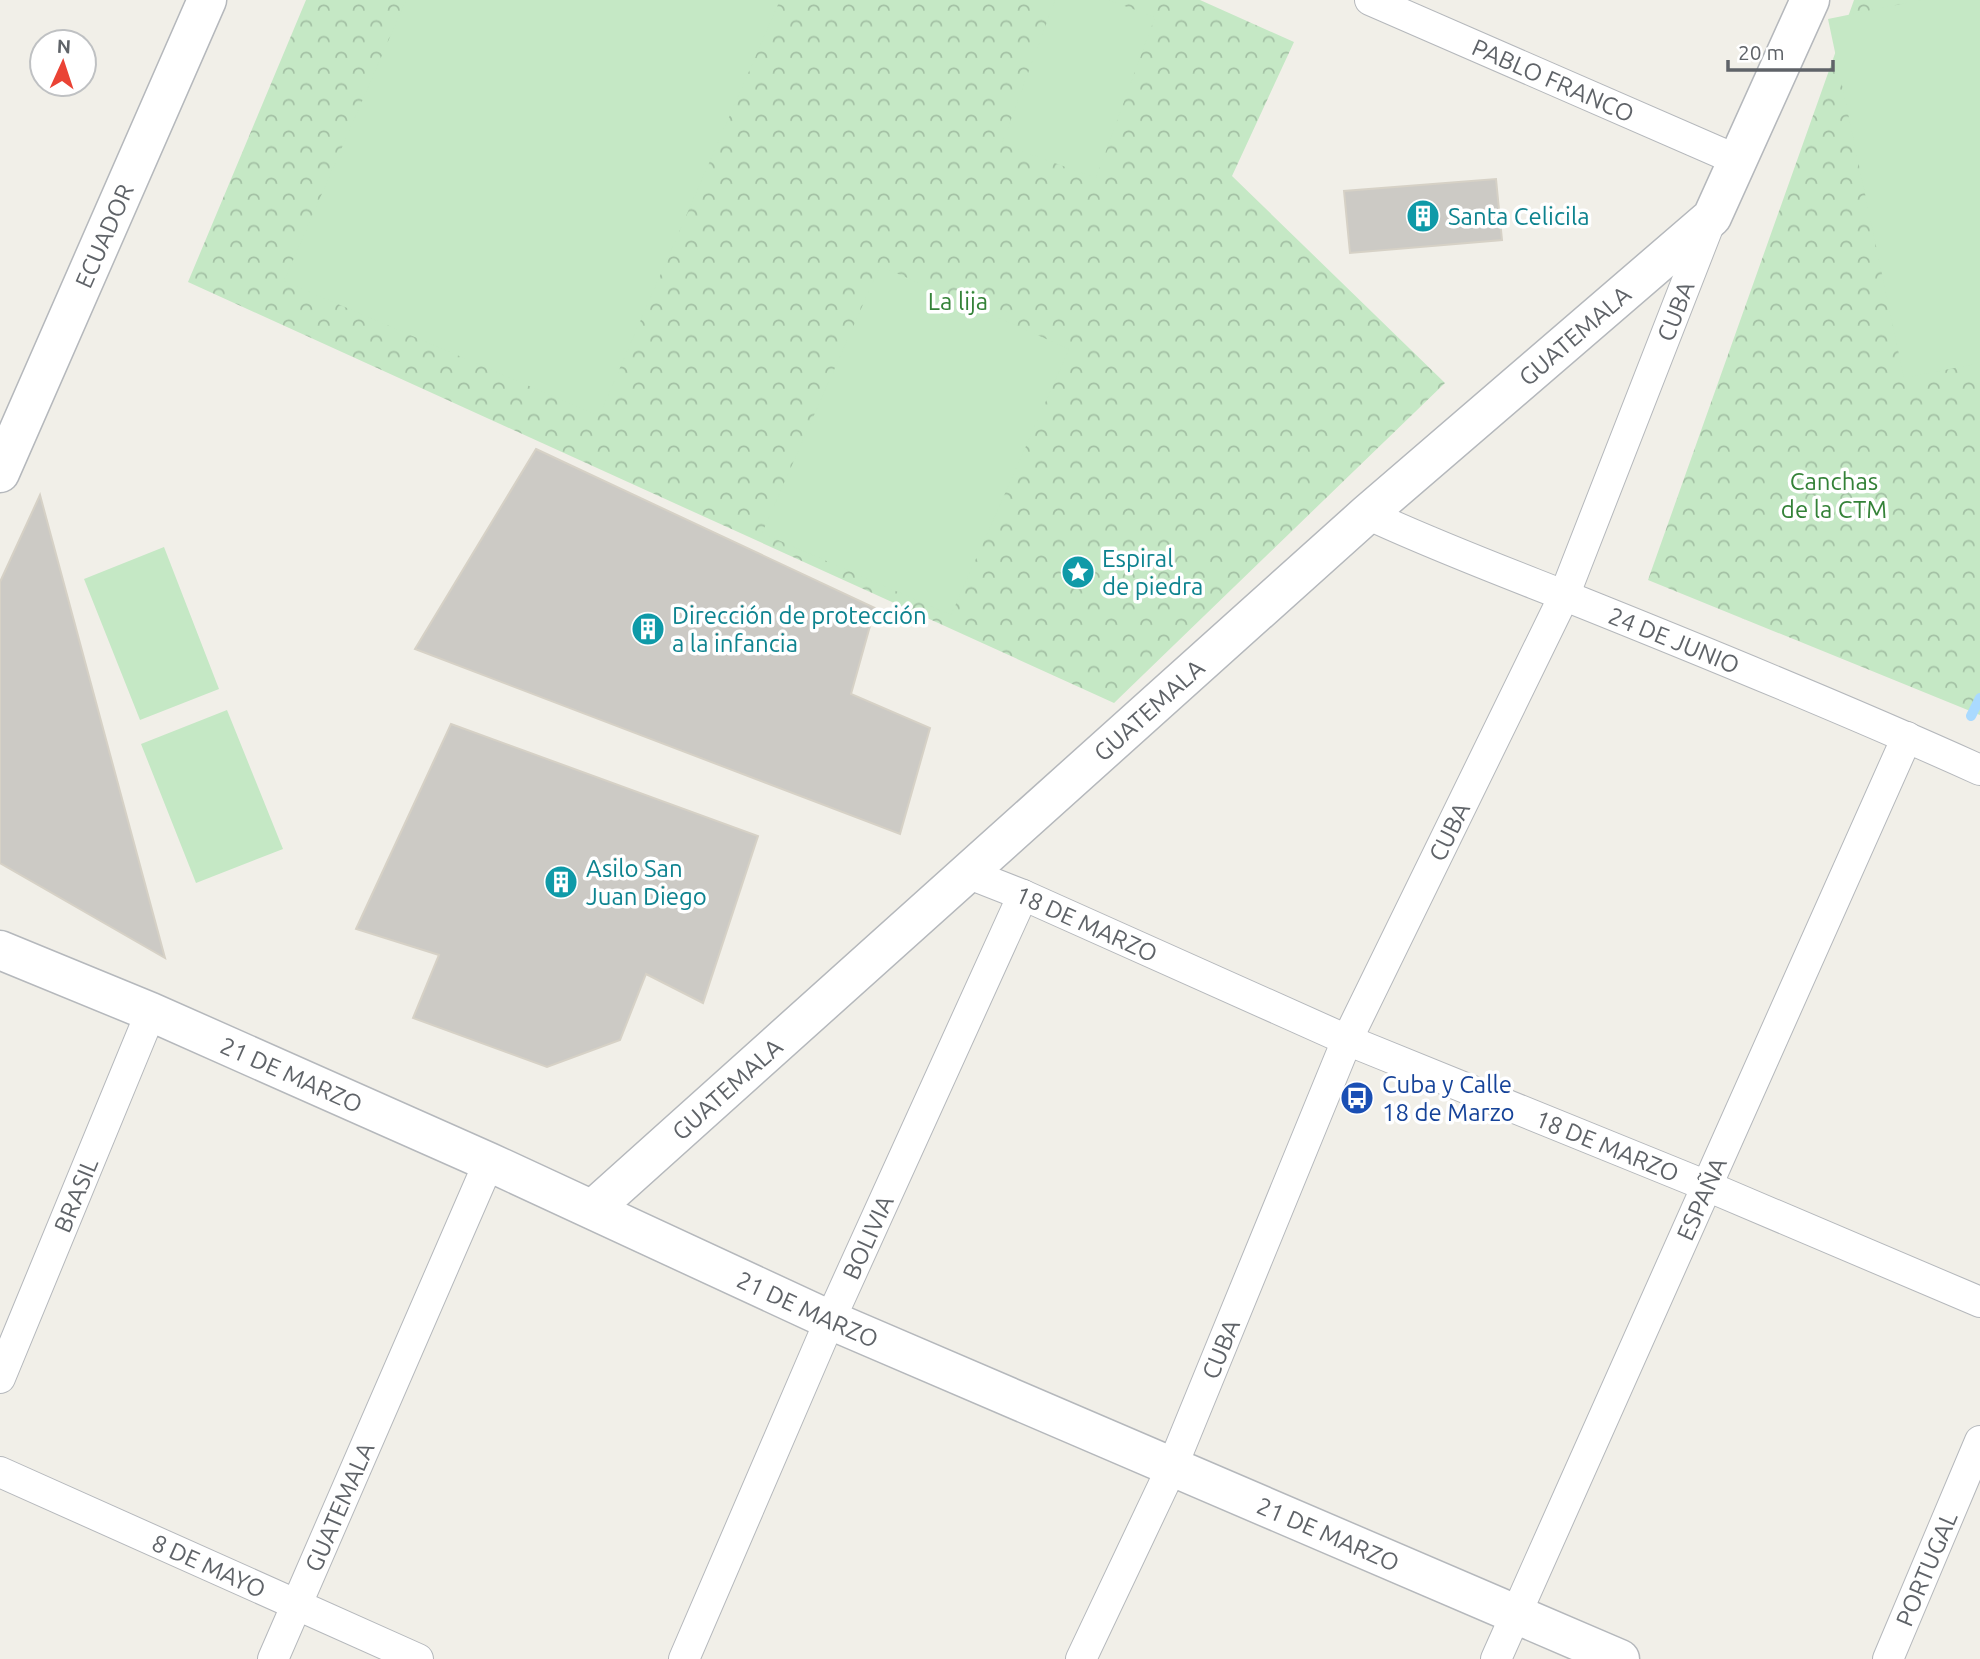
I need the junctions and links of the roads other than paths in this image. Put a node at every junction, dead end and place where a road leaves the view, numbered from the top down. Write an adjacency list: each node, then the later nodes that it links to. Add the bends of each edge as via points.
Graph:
1 (1370, 0): 4 (street, PABLO FRANCO)
2 (1810, 0): 5 (street, CUBA)
3 (197, 3): 7 (street, ECUADOR)
4 (1409, 8): 5 (street, PABLO FRANCO)
5 (1737, 160): 6 (street, CUBA)
6 (1712, 217): 8 (street, GUATEMALA); 9 (street, CUBA)
7 (4, 453)
8 (1367, 514): 9 (street, 24 DE JUNIO); 12 (street, GUATEMALA)
9 (1564, 596): 10 (street, 24 DE JUNIO); 16 (street, CUBA)
10 (1907, 737): 11 (street, 24 DE JUNIO); 18 (street, ESPAÑA)
11 (1980, 770)
12 (967, 873): 13 (street, 18 DE MARZO); 19 (street, GUATEMALA)
13 (1023, 895): 16 (street, 18 DE MARZO); 21 (street, BOLIVIA)
14 (0, 950): 15 (street, 21 DE MARZO)
15 (151, 1012): 17 (street, 21 DE MARZO); 22 (street, BRASIL)
16 (1347, 1040): 18 (street, 18 DE MARZO); 24 (street, CUBA)
17 (489, 1162): 19 (street, 21 DE MARZO); 26 (street, GUATEMALA)
18 (1707, 1186): 20 (street, 18 DE MARZO); 27 (street, ESPAÑA)
19 (593, 1209): 21 (street, 21 DE MARZO)
20 (1980, 1303)
21 (831, 1320): 24 (street, 21 DE MARZO); 30 (street, BOLIVIA)
22 (0, 1378)
23 (1980, 1441): 34 (street, PORTUGAL)
24 (1172, 1467): 27 (street, 21 DE MARZO); 31 (street, CUBA)
25 (0, 1472): 26 (street, 8 DE MAYO)
26 (296, 1604): 28 (street, GUATEMALA); 29 (street, 8 DE MAYO)
27 (1516, 1614): 32 (street, ESPAÑA); 33 (street, 21 DE MARZO)
28 (273, 1659)
29 (418, 1659)
30 (684, 1659)
31 (1081, 1659)
32 (1496, 1659)
33 (1620, 1659)
34 (1888, 1659)

